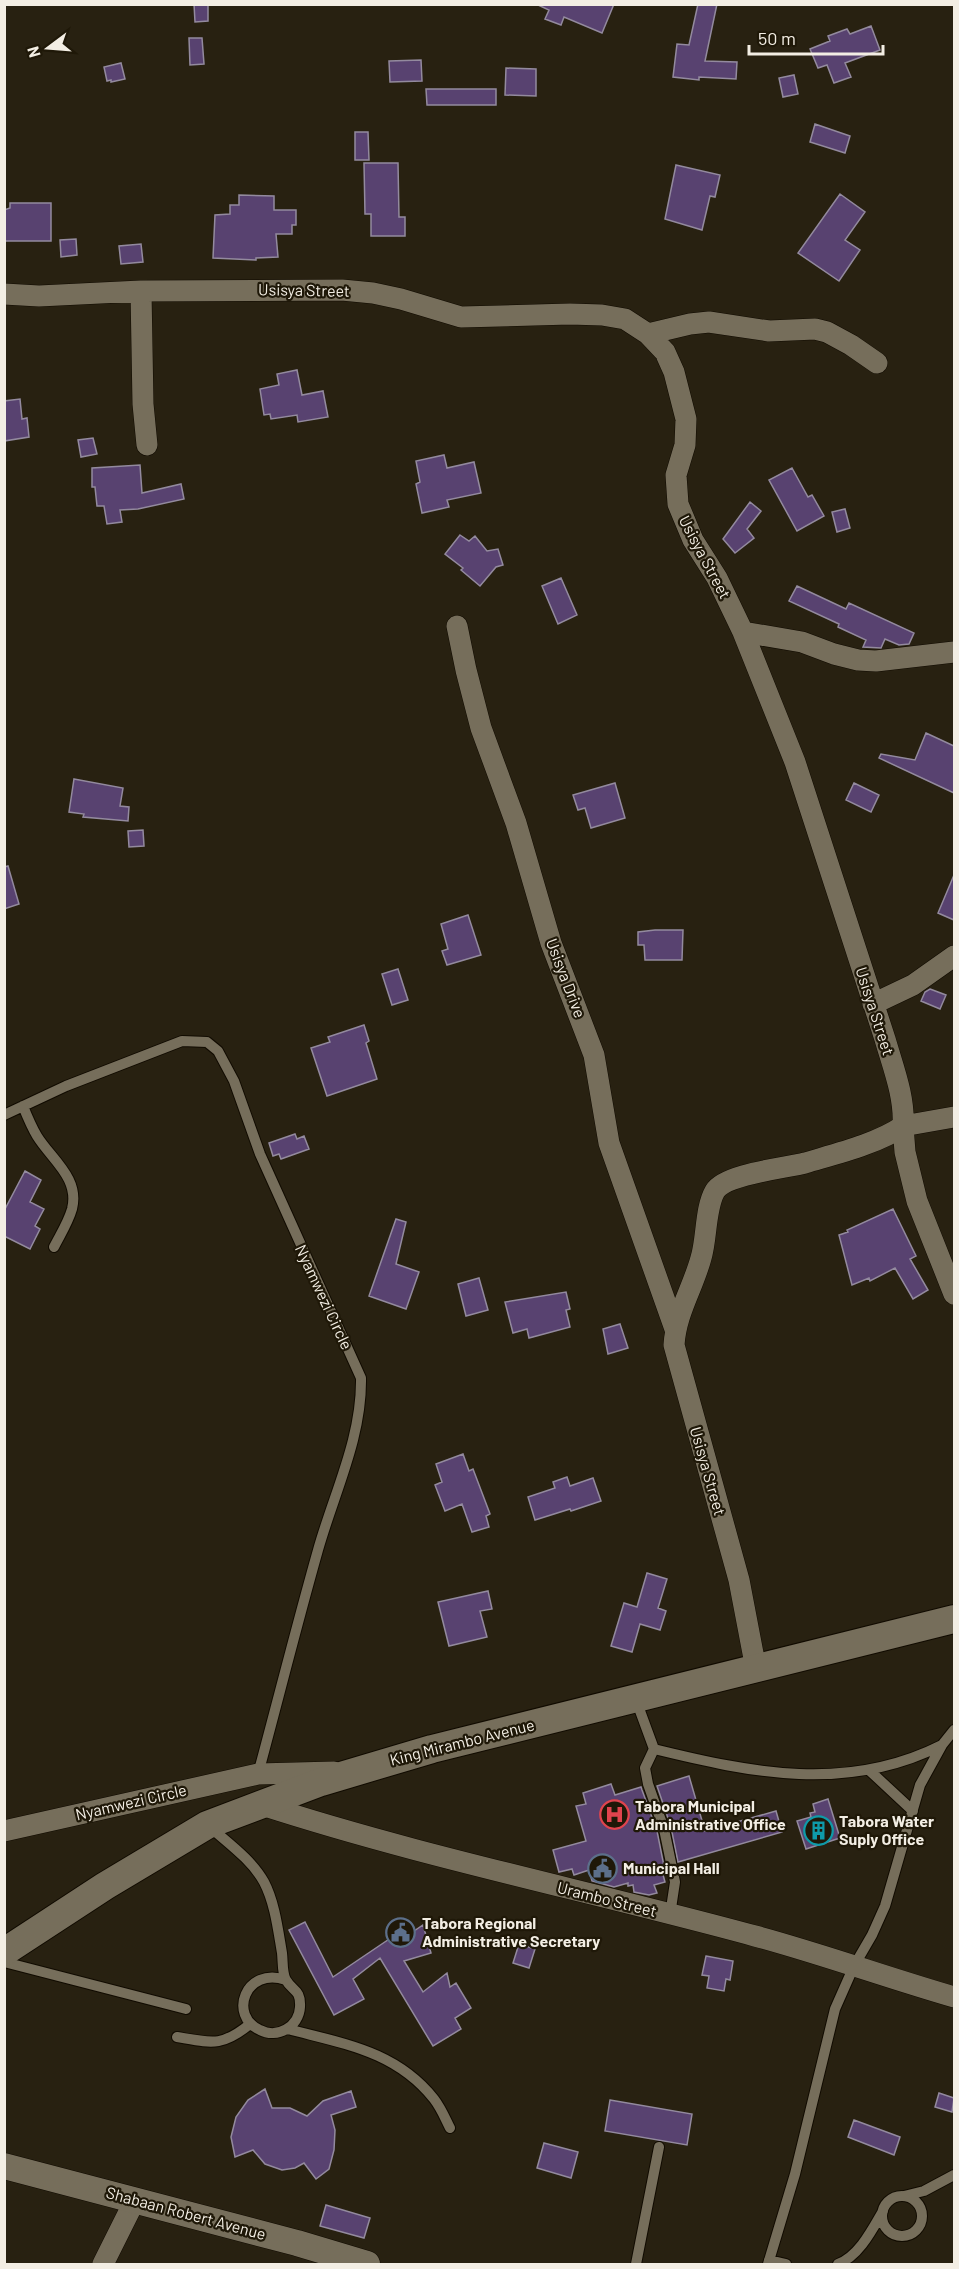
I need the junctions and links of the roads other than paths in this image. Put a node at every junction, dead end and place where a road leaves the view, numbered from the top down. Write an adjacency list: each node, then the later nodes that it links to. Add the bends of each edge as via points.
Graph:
1 (141, 291): 2 (street, Usisya Street); 3 (street, Usisya Street, via 342,290 401,299 461,317 614,317 625,319); 5 (street)
2 (4, 294)
3 (648, 334): 4 (street, via 709,322 769,331 815,329 851,345); 7 (street, Usisya Street, via 665,352 674,372 686,419 685,445 676,475 678,504)
4 (877, 363)
5 (147, 445)
6 (457, 626): 17 (street, Usisya Drive, via 481,728 519,833 551,943 594,1055 603,1117 616,1166)
7 (742, 632): 8 (street, via 802,642 858,660); 10 (street, Usisya Street, via 795,762)
8 (954, 652)
9 (954, 956): 10 (street, via 913,985)
10 (873, 1004): 14 (street, Usisya Street, via 897,1081)
11 (22, 1106): 12 (lane, Nyamwezi Circle); 15 (lane, via 37,1136 69,1179 73,1194 72,1208); 26 (lane, Nyamwezi Circle, via 182,1041 207,1042 218,1050 234,1081 260,1154 361,1378 356,1430 318,1549)
12 (4, 1114)
13 (954, 1117): 14 (street, Usisya Street)
14 (903, 1126): 16 (street, via 917,1201); 17 (street, Usisya Street, via 846,1150 729,1181 715,1190 701,1258)
15 (54, 1247)
16 (954, 1293)
17 (675, 1329): 19 (street, Usisya Street, via 674,1345 739,1581)
18 (954, 1619): 19 (main road, King Mirambo Avenue)
19 (756, 1669): 20 (main road, King Mirambo Avenue)
20 (636, 1699): 23 (lane); 25 (main road, King Mirambo Avenue)
21 (954, 1730): 22 (lane)
22 (942, 1745): 24 (lane, via 915,1759); 28 (lane, via 920,1785)
23 (654, 1749): 24 (lane, via 779,1774 841,1775); 31 (lane, via 645,1768 675,1882)
24 (870, 1771): 28 (lane)
25 (353, 1772): 26 (street, Nyamwezi Circle); 27 (main road, King Mirambo Avenue)
26 (258, 1774): 30 (street, Nyamwezi Circle)
27 (259, 1803): 29 (main road, King Mirambo Avenue); 31 (street, Urambo Street, via 315,1822)
28 (913, 1811): 34 (lane, via 885,1906)
29 (207, 1825): 32 (main road, King Mirambo Avenue); 35 (lane, via 240,1853 264,1882)
30 (4, 1831)
31 (670, 1915): 34 (street, Urambo Street)
32 (4, 1952)
33 (4, 1962): 37 (lane)
34 (854, 1966): 36 (street, Urambo Street); 48 (lane, via 835,2010)
35 (286, 1980): 38 (lane, via 264,1977 247,1991 243,2002); 39 (lane, via 300,1998 300,2010)
36 (954, 1997)
37 (186, 2009)
38 (250, 2024): 39 (lane, via 268,2033); 40 (lane, via 236,2036 221,2041)
39 (288, 2029): 41 (lane, via 381,2056 402,2068 435,2101)
40 (177, 2037)
41 (450, 2128)
42 (659, 2146): 51 (lane)
43 (4, 2166): 46 (street, Shabaan Robert Avenue)
44 (954, 2175): 45 (lane, via 924,2191)
45 (900, 2196): 47 (lane); 47 (lane, via 920,2207 921,2222 911,2234 896,2235 890,2231)
46 (135, 2200): 49 (street); 50 (street, Shabaan Robert Avenue)
47 (883, 2210): 53 (lane, via 852,2256)
48 (769, 2262): 52 (lane)
49 (103, 2265)
50 (367, 2265)
51 (636, 2265)
52 (786, 2265)
53 (838, 2265)

